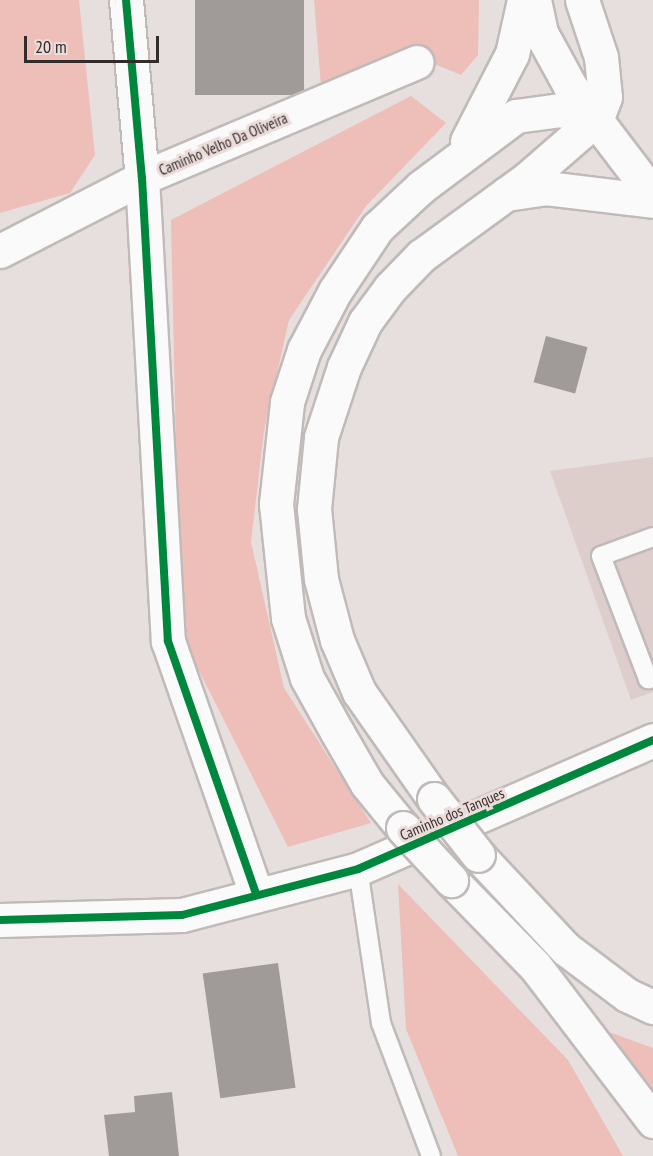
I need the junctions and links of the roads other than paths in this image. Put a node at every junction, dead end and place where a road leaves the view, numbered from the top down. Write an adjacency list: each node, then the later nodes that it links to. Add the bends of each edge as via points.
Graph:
1 (126, 0): 8 (main road)
2 (524, 0): 7 (main road, via 523,18 496,94)
3 (534, 0): 6 (main road, via 542,33 570,86)
4 (582, 0): 6 (main road, via 601,57 605,97)
5 (417, 62): 8 (main road, Caminho Velho Da Oliveira)
6 (597, 118): 7 (main road, via 560,110 516,116); 9 (main road); 10 (main road)
7 (458, 156): 20 (main road, bridge, via 377,228 335,291 304,350 278,444 280,574 304,668 368,784 451,880 535,966)
8 (142, 178): 12 (main road, Caminho Velho Da Oliveira); 17 (main road, via 168,641)
9 (506, 194): 11 (main road, via 546,188); 19 (main road, bridge, via 444,237 390,288 365,322 344,367 321,437 314,509 321,579 337,640 359,692 434,799 478,855 566,950 627,995)
10 (653, 195)
11 (653, 201)
12 (0, 250)
13 (653, 537): 14 (lane, via 602,556 648,679)
14 (653, 678)
15 (653, 740): 16 (main road, Caminho dos Tanques)
16 (357, 869): 17 (main road, Caminho dos Tanques); 21 (lane, via 381,1023)
17 (256, 893): 18 (main road, Caminho dos Tanques, via 182,915)
18 (0, 920)
19 (653, 1007)
20 (653, 1121)
21 (431, 1156)

